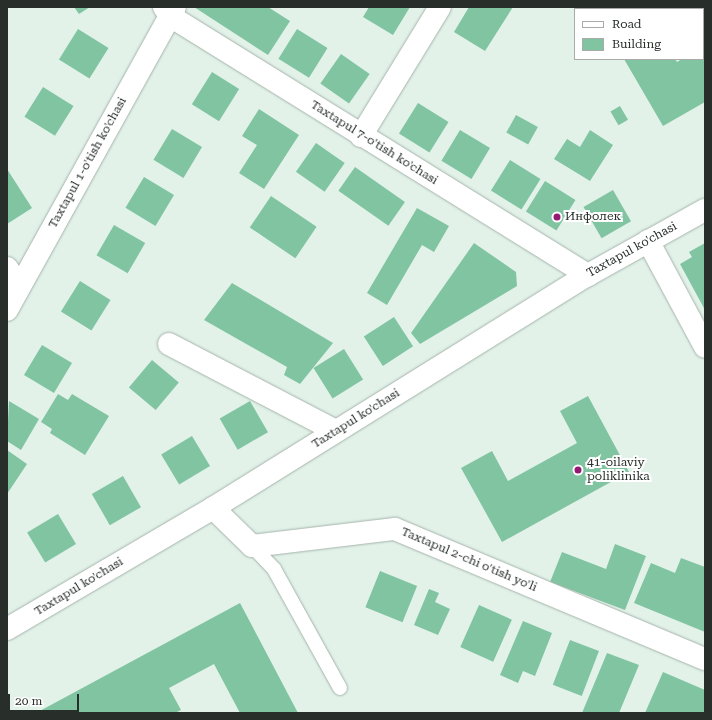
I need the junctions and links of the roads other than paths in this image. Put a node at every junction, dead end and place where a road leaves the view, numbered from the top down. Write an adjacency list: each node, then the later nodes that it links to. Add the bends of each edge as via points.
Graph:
1 (440, 7): 3 (street)
2 (170, 10): 3 (street, Taxtapul 7-o'tish ko'chasi); 8 (street, Taxtapul 1-o'tish ko'chasi)
3 (361, 136): 7 (street, Taxtapul 7-o'tish ko'chasi)
4 (705, 210): 5 (street, Taxtapul ko'chasi)
5 (648, 241): 7 (street, Taxtapul ko'chasi); 11 (street)
6 (7, 268): 8 (street)
7 (588, 275): 12 (street, Taxtapul ko'chasi)
8 (19, 286): 9 (street, Taxtapul 1-o'tish ko'chasi)
9 (7, 310)
10 (169, 344): 12 (street)
11 (705, 347)
12 (336, 431): 13 (street, Taxtapul ko'chasi)
13 (213, 508): 14 (street); 15 (street, Taxtapul ko'chasi)
14 (252, 546): 16 (street, Taxtapul 2-chi o'tish yo'li, via 395,529); 17 (lane, via 274,569)
15 (7, 629)
16 (705, 659)
17 (340, 688)

